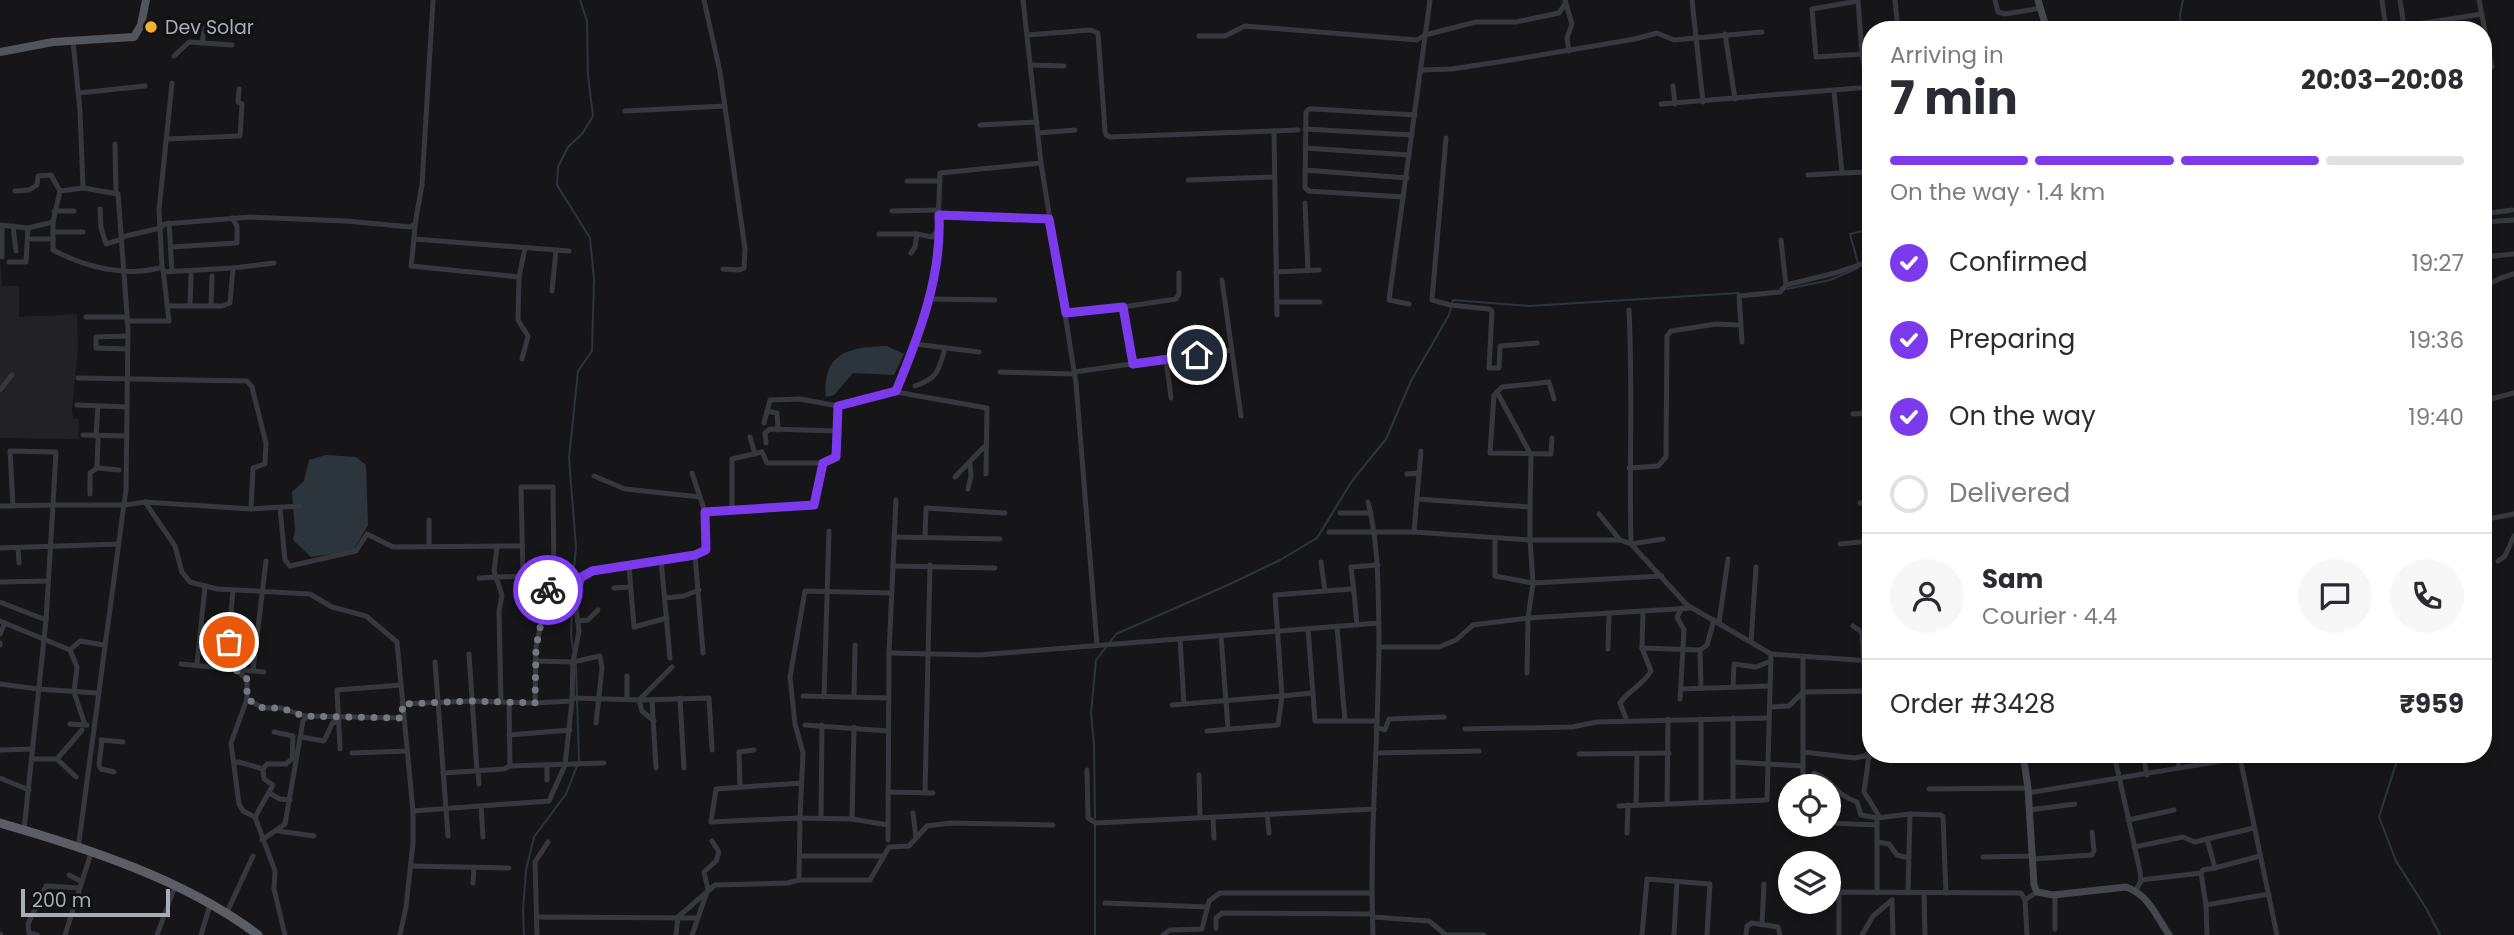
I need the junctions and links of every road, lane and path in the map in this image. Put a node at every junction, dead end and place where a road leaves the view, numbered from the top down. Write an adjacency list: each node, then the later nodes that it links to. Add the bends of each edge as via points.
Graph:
1 (146, 0): 29 (main road, via 134,37)
2 (433, 0): 95 (street, via 422,185)
3 (704, 0): 50 (street)
4 (1023, 0): 24 (street)
5 (1430, 0): 26 (street)
6 (1692, 0): 28 (street)
7 (1858, 0): 34 (street); 34 (street, via 1812,9 1816,57)
8 (1895, 0): 16 (street)
9 (1995, 0): 14 (street, via 1998,12 2005,14)
10 (2382, 0): 18 (street)
11 (2400, 0): 19 (street)
12 (2479, 0): 15 (street)
13 (1565, 2): 26 (street, via 1559,13 1516,22 1476,22); 32 (street, via 1572,24)
14 (2039, 4): 17 (main road)
15 (2482, 14): 20 (street); 21 (street)
16 (1897, 21)
17 (2044, 21)
18 (2385, 21)
19 (2403, 21)
20 (2436, 21)
21 (2483, 21)
22 (214, 22): 30 (street, via 205,24)
23 (1762, 32): 25 (street)
24 (1027, 34): 36 (street); 58 (street, via 1098,33 1105,131 1110,137)
25 (1725, 34): 28 (street); 46 (street)
26 (1425, 35): 27 (street, via 1417,40 1245,26 1225,36); 38 (street)
27 (1199, 36)
28 (1695, 39): 32 (street, via 1669,39 1657,33); 47 (street)
29 (73, 41): 33 (main road); 45 (street)
30 (202, 43): 31 (street); 35 (street, via 189,42)
31 (232, 45)
32 (1569, 51): 38 (street)
33 (0, 52)
34 (1862, 54)
35 (174, 56)
36 (1031, 65): 37 (street); 53 (street)
37 (1064, 66)
38 (1422, 70): 52 (street)
39 (172, 83): 62 (street)
40 (145, 86): 45 (street)
41 (1673, 86): 49 (street)
42 (239, 89): 62 (street, via 240,136)
43 (1862, 89): 44 (street)
44 (1834, 91): 46 (street); 69 (street)
45 (79, 93): 76 (street)
46 (1735, 99): 47 (street)
47 (1703, 102): 49 (street)
48 (1661, 104): 49 (street)
49 (1675, 104)
50 (725, 106): 51 (street); 123 (street, via 746,265 739,270)
51 (625, 111)
52 (1415, 115): 55 (street, via 1309,109); 60 (street)
53 (1037, 122): 54 (street); 59 (street)
54 (979, 125)
55 (1305, 129): 60 (street); 64 (street)
56 (1075, 130): 59 (street)
57 (1298, 130): 58 (street)
58 (1274, 131): 71 (street)
59 (1038, 133): 66 (street)
60 (1412, 135): 65 (street)
61 (1446, 138): 156 (street, via 1432,300 1492,311 1489,368 1499,368 1500,346)
62 (167, 139): 99 (street)
63 (115, 144): 79 (street)
64 (1305, 148): 65 (street); 67 (street)
65 (1409, 155): 72 (street)
66 (1041, 163): 75 (street, via 940,173); 90 (street)
67 (1305, 170): 72 (street); 80 (street, via 1308,191)
68 (1862, 172): 69 (street)
69 (1842, 173): 70 (street)
70 (1808, 175)
71 (1275, 177): 73 (street); 129 (street)
72 (1407, 178): 80 (street)
73 (1188, 180)
74 (907, 181): 75 (street)
75 (940, 181): 87 (street)
76 (83, 188): 78 (street); 79 (street)
77 (15, 191): 78 (street, via 29,190 37,185 38,176 51,175)
78 (60, 191): 84 (street)
79 (116, 192): 105 (street)
80 (1403, 197): 142 (street, via 1389,300)
81 (1305, 203): 126 (street)
82 (100, 209): 105 (street, via 106,244)
83 (2512, 210): 88 (street)
84 (54, 211): 85 (street); 93 (street)
85 (74, 211)
86 (892, 211): 87 (street)
87 (939, 213): 90 (street); 100 (street)
88 (2492, 213)
89 (233, 218): 94 (street); 95 (street); 109 (street, via 237,243)
90 (1049, 219): 148 (street)
91 (2514, 219): 92 (street)
92 (2492, 221)
93 (53, 222): 98 (street); 104 (street)
94 (169, 223): 99 (street); 109 (street)
95 (415, 224): 107 (street)
96 (1, 225): 97 (street); 117 (street)
97 (13, 226): 98 (street); 112 (street)
98 (28, 228): 118 (street, via 26,262)
99 (160, 228): 105 (street); 122 (street)
100 (939, 229): 103 (street, via 932,237); 138 (street)
101 (83, 232): 104 (street)
102 (879, 234): 103 (street)
103 (917, 234): 114 (street)
104 (53, 235): 106 (street); 127 (street, via 52,250 72,260)
105 (122, 238): 127 (street)
106 (32, 239)
107 (414, 239): 110 (street); 133 (street, via 411,266)
108 (1781, 240): 136 (street)
109 (171, 247): 125 (street)
110 (525, 248): 111 (street); 133 (street)
111 (556, 250): 113 (street); 137 (street)
112 (16, 251)
113 (569, 251)
114 (911, 253)
115 (2514, 254): 116 (street)
116 (2492, 256)
117 (2, 257)
118 (9, 262)
119 (274, 263): 121 (street)
120 (1862, 264): 136 (street)
121 (233, 268): 125 (street); 145 (street, via 230,303)
122 (163, 269): 125 (street); 127 (street); 143 (street)
123 (723, 269)
124 (1319, 270): 126 (street)
125 (172, 271)
126 (1308, 271): 129 (street)
127 (124, 272): 151 (street)
128 (1179, 272): 146 (street, via 1176,299)
129 (1276, 272): 140 (street)
130 (2514, 274): 135 (street)
131 (191, 275): 144 (street)
132 (212, 276): 145 (street)
133 (519, 277): 163 (street, via 519,320 528,337)
134 (1222, 280): 160 (street)
135 (2492, 283)
136 (1783, 288): 152 (street, via 1739,296)
137 (552, 291)
138 (929, 299): 139 (street); 157 (street)
139 (995, 300)
140 (1277, 302): 141 (street); 149 (street)
141 (1320, 302)
142 (1409, 304)
143 (169, 306): 144 (street); 151 (street, via 169,321)
144 (190, 306): 145 (street)
145 (211, 306)
146 (1123, 307): 148 (street); 165 (street)
147 (1629, 310): 203 (street)
148 (1066, 313): 167 (street)
149 (1277, 316)
150 (86, 317): 151 (street)
151 (127, 319): 154 (street)
152 (1739, 325): 155 (street); 203 (street, via 1716,324 1671,331 1667,336 1666,457 1658,466)
153 (1195, 326): 162 (street)
154 (128, 336): 159 (street); 159 (street, via 95,340 96,348)
155 (1742, 342)
156 (1537, 343)
157 (915, 344): 158 (street); 173 (street)
158 (945, 348): 161 (street); 171 (street, via 939,372)
159 (127, 349): 170 (street)
160 (1231, 350): 162 (street); 186 (street)
161 (979, 352)
162 (1199, 354): 164 (street)
163 (522, 359)
164 (1167, 359): 165 (street); 176 (street)
165 (1133, 364): 167 (street)
166 (1000, 372): 167 (street)
167 (1075, 373): 316 (street)
168 (12, 375): 172 (street)
169 (78, 378): 170 (street)
170 (127, 379): 182 (street); 225 (street, via 247,381 266,443 265,464 253,468)
171 (915, 386)
172 (0, 390)
173 (896, 391): 181 (street); 196 (street, via 987,408)
174 (1497, 392): 177 (street, via 1502,387 1549,382); 199 (street); 199 (street, via 1490,453)
175 (2514, 393): 178 (street)
176 (1171, 398)
177 (1554, 399)
178 (2492, 399)
179 (77, 405): 180 (street)
180 (98, 406): 182 (street); 192 (street)
181 (838, 406): 183 (street, via 800,399 770,400); 189 (street)
182 (127, 407): 191 (street)
183 (767, 411): 187 (street); 188 (street, via 777,413)
184 (1853, 414): 185 (street)
185 (1862, 414)
186 (1241, 416)
187 (764, 424)
188 (778, 430): 189 (street); 195 (street, via 765,433)
189 (837, 431): 200 (street, via 836,457)
190 (83, 435): 192 (street)
191 (127, 436): 192 (street); 219 (street)
192 (97, 438): 202 (street)
193 (750, 438): 198 (street)
194 (1552, 438): 199 (street, via 1551,454)
195 (766, 443)
196 (984, 446): 201 (street); 207 (street)
197 (1421, 451): 206 (street)
198 (755, 454): 200 (street, via 762,452 767,463); 226 (street, via 732,459)
199 (1531, 455): 223 (street)
200 (823, 463): 226 (street, via 814,505)
201 (970, 463): 210 (street); 211 (street)
202 (97, 468): 204 (street); 212 (street, via 90,473)
203 (1629, 468): 249 (street)
204 (119, 470)
205 (692, 473): 213 (street)
206 (1419, 473): 208 (street); 214 (street)
207 (985, 474)
208 (1407, 474)
209 (594, 476): 213 (street, via 625,489)
210 (955, 477)
211 (968, 489)
212 (90, 494)
213 (700, 497): 227 (street)
214 (1417, 499): 223 (street); 237 (street)
215 (896, 500): 240 (street)
216 (145, 502): 219 (street); 225 (street); 279 (street, via 174,546 185,577)
217 (1368, 502): 230 (street)
218 (53, 505): 219 (street); 221 (street); 221 (street, via 57,452 10,451); 256 (street)
219 (125, 505): 248 (street)
220 (0, 506): 221 (street)
221 (13, 506)
222 (300, 506): 224 (street)
223 (1530, 507): 245 (street)
224 (280, 508): 225 (street); 251 (street, via 285,560 290,566 356,551 367,534 393,547)
225 (251, 509)
226 (732, 510): 227 (street)
227 (705, 512): 257 (street, via 706,550)
228 (1005, 513): 241 (street, via 926,508)
229 (1340, 513): 230 (street)
230 (1371, 513): 238 (street)
231 (1599, 514): 246 (street)
232 (2514, 514): 233 (street)
233 (2492, 518)
234 (429, 520): 251 (street)
235 (829, 531): 286 (street)
236 (1329, 532): 238 (street)
237 (1414, 532): 238 (street); 242 (street)
238 (1376, 533): 265 (street)
239 (2514, 536): 261 (street)
240 (894, 537): 241 (street); 267 (street)
241 (925, 537): 243 (street)
242 (1495, 538): 245 (street); 278 (street, via 1495,576)
243 (1000, 539)
244 (1663, 539): 249 (street)
245 (1530, 540): 246 (street); 278 (street)
246 (1620, 540): 249 (street)
247 (1862, 542): 250 (street)
248 (120, 544): 256 (street); 314 (street)
249 (1631, 544): 271 (street)
250 (1840, 544)
251 (429, 546): 253 (street)
252 (523, 546): 253 (street); 270 (street); 274 (street, via 521,487 553,487)
253 (497, 547): 273 (street)
254 (0, 548): 255 (street)
255 (18, 548): 256 (street); 263 (street)
256 (48, 548): 275 (street)
257 (695, 555): 259 (street); 283 (street)
258 (1728, 559): 301 (street)
259 (661, 560): 266 (street); 289 (street)
260 (266, 561): 284 (street)
261 (2498, 561)
262 (1321, 562): 285 (street)
263 (19, 563)
264 (930, 565): 267 (street); 269 (street); 326 (street)
265 (1378, 565): 287 (street, via 1351,567); 302 (street)
266 (629, 566): 277 (street, via 583,575); 280 (street)
267 (893, 566): 288 (street)
268 (1756, 567): 313 (street)
269 (995, 568)
270 (523, 576): 273 (street); 274 (street)
271 (1662, 576): 278 (street); 292 (street)
272 (479, 578): 273 (street)
273 (496, 578): 372 (street, via 502,596)
274 (554, 580): 277 (street); 330 (street)
275 (47, 581): 276 (street); 298 (street)
276 (0, 582)
277 (575, 583): 299 (street)
278 (1533, 583): 297 (street)
279 (205, 587): 282 (street); 336 (street)
280 (631, 587): 281 (street); 296 (street, via 634,627)
281 (614, 588)
282 (233, 590): 284 (street); 338 (street)
283 (699, 590): 289 (street); 323 (street)
284 (263, 591): 340 (street); 345 (street, via 310,594 332,607 366,616 397,642)
285 (1325, 591): 287 (street); 307 (street, via 1275,595)
286 (827, 592): 288 (street); 358 (street); 455 (street, via 805,591 790,677 803,753)
287 (1354, 592): 303 (street)
288 (891, 593): 324 (street)
289 (665, 598): 296 (street)
290 (0, 602): 298 (street)
291 (1682, 608): 292 (street); 294 (street); 320 (street, via 1677,617 1684,630)
292 (1692, 608): 301 (street)
293 (598, 610): 299 (street, via 588,620)
294 (1643, 611): 295 (street); 318 (street)
295 (1609, 613): 297 (street); 319 (street)
296 (667, 618): 329 (street)
297 (1528, 618): 317 (street, via 1473,625 1439,647); 342 (street)
298 (46, 620): 311 (street)
299 (578, 621): 331 (street)
300 (3, 622): 309 (street); 311 (street)
301 (1716, 622): 313 (street); 322 (street, via 1707,645)
302 (1378, 623): 303 (street); 317 (street)
303 (1357, 625): 304 (street)
304 (1337, 626): 306 (street); 387 (street)
305 (1853, 626): 308 (street)
306 (1308, 629): 307 (street); 355 (street)
307 (1277, 631): 310 (street); 357 (street)
308 (1862, 632)
309 (0, 634)
310 (1222, 636): 312 (street); 370 (street)
311 (44, 638): 321 (street); 349 (street)
312 (1180, 639): 316 (street); 375 (street)
313 (1751, 642): 327 (street)
314 (104, 645): 321 (street, via 80,641); 354 (street)
315 (855, 645): 361 (street)
316 (1097, 645): 326 (street, via 979,655)
317 (1379, 647): 392 (street)
318 (1642, 648): 320 (street); 388 (street, via 1651,671 1620,703)
319 (1608, 649)
320 (1683, 649): 322 (street); 350 (street)
321 (70, 650): 352 (street, via 77,667)
322 (1700, 650): 348 (street)
323 (703, 653)
324 (889, 653): 326 (street); 362 (street)
325 (469, 654): 369 (street)
326 (928, 654): 461 (street, via 929,793)
327 (1771, 654): 328 (street); 334 (street)
328 (1803, 656): 332 (street); 353 (street)
329 (670, 658)
330 (536, 661): 331 (street); 373 (street)
331 (574, 661): 359 (street, via 600,656); 364 (street)
332 (1862, 661)
333 (435, 662): 371 (street)
334 (1771, 662): 346 (street); 347 (street, via 1756,667 1734,664)
335 (181, 664): 336 (street)
336 (197, 664): 338 (street)
337 (672, 667): 367 (street)
338 (226, 668): 339 (street)
339 (235, 669): 340 (street); 363 (street, via 247,679)
340 (253, 670): 341 (street)
341 (264, 672)
342 (1527, 673)
343 (627, 676): 365 (street)
344 (0, 684): 349 (street)
345 (401, 685): 374 (street); 385 (street, via 337,690)
346 (1770, 686): 347 (street); 377 (street)
347 (1732, 687): 348 (street)
348 (1701, 688): 350 (street)
349 (38, 689): 352 (street); 410 (street)
350 (1681, 689): 366 (street)
351 (1862, 691): 353 (street)
352 (74, 692): 354 (street); 395 (street)
353 (1803, 692): 377 (street, via 1789,706); 416 (street)
354 (97, 693): 393 (street)
355 (1313, 694): 357 (street); 387 (street, via 1316,722)
356 (803, 696): 358 (street)
357 (1282, 696): 370 (street); 397 (street, via 1278,725)
358 (824, 697): 361 (street)
359 (598, 698): 364 (street); 365 (street); 389 (street)
360 (680, 698): 368 (street); 411 (street, via 709,698); 440 (street)
361 (854, 698): 362 (street)
362 (888, 698): 400 (street)
363 (247, 699): 378 (street, via 263,708); 426 (street, via 231,743)
364 (572, 699): 373 (street); 399 (street)
365 (627, 699): 367 (street)
366 (1680, 699)
367 (639, 700): 368 (street); 386 (street, via 642,711)
368 (652, 700): 386 (street)
369 (471, 701): 371 (street); 372 (street); 444 (street)
370 (1226, 701): 375 (street); 397 (street)
371 (437, 702): 374 (street); 447 (street)
372 (505, 702): 373 (street); 403 (street)
373 (535, 703)
374 (402, 704): 380 (street)
375 (1184, 704): 376 (street)
376 (1172, 705)
377 (1770, 707): 381 (street)
378 (309, 716): 385 (street); 404 (street, via 303,721)
379 (1444, 717): 392 (street, via 1389,719 1385,730)
380 (403, 718): 385 (street); 413 (street)
381 (1769, 718): 384 (street); 425 (street)
382 (1668, 719): 383 (street); 388 (street); 419 (street)
383 (1701, 719): 384 (street); 465 (street)
384 (1733, 719): 424 (street)
385 (339, 720): 404 (street, via 333,722 324,741); 408 (street)
386 (654, 721): 439 (street)
387 (1345, 721): 392 (street)
388 (1627, 721): 398 (street)
389 (596, 723)
390 (70, 724): 395 (street)
391 (805, 724): 394 (street)
392 (1377, 724): 415 (street)
393 (93, 725): 395 (street); 405 (street)
394 (822, 725): 396 (street); 483 (street)
395 (84, 727): 423 (street)
396 (854, 727): 400 (street); 487 (street)
397 (1228, 728): 401 (street)
398 (1465, 729)
399 (569, 730): 403 (street); 436 (street)
400 (888, 731): 461 (street)
401 (1207, 731)
402 (274, 732): 442 (street, via 293,736 292,759)
403 (509, 735): 437 (street)
404 (301, 737): 464 (street)
405 (91, 739): 406 (street); 512 (street)
406 (102, 740): 407 (street); 445 (street, via 99,765)
407 (122, 742)
408 (340, 749)
409 (0, 750): 410 (street)
410 (33, 750): 422 (street)
411 (712, 750)
412 (754, 750): 457 (street, via 739,752)
413 (407, 751): 417 (street); 478 (street)
414 (1479, 751): 415 (street)
415 (1376, 752): 475 (street)
416 (1803, 752): 421 (street); 438 (street)
417 (352, 753)
418 (1637, 753): 419 (street); 420 (street); 471 (street)
419 (1669, 753): 468 (street)
420 (1579, 754)
421 (1862, 756)
422 (32, 759): 423 (street); 459 (street)
423 (57, 759): 451 (street)
424 (1733, 762): 425 (street); 466 (street)
425 (1767, 762): 438 (street); 466 (street, via 1767,800)
426 (234, 763): 442 (street); 482 (street, via 239,804)
427 (604, 763): 436 (street)
428 (1868, 763): 463 (street, via 1864,792)
429 (2025, 763): 460 (main road)
430 (2116, 763): 453 (street)
431 (2145, 763): 450 (street)
432 (2178, 763): 441 (street)
433 (2213, 763): 441 (street)
434 (2241, 763): 494 (street)
435 (547, 765): 436 (street); 437 (street); 454 (street)
436 (565, 765): 472 (street, via 549,802)
437 (510, 766): 444 (street)
438 (1803, 766): 448 (street)
439 (656, 768)
440 (684, 768)
441 (2179, 768): 450 (street)
442 (263, 769): 462 (street, via 264,779 273,785)
443 (1087, 770): 484 (street, via 1088,818 1094,823)
444 (478, 771): 447 (street); 456 (street)
445 (114, 772)
446 (1814, 772): 467 (street, via 1826,777 1842,797)
447 (443, 773): 474 (street)
448 (1803, 774)
449 (1199, 775): 484 (street)
450 (2147, 775): 453 (street)
451 (76, 777)
452 (0, 778): 459 (street)
453 (2120, 779): 460 (street); 489 (street)
454 (547, 780)
455 (801, 783): 457 (street); 486 (street)
456 (479, 785)
457 (740, 787): 486 (street, via 716,789 711,822)
458 (1929, 789): 460 (street)
459 (29, 790): 495 (street)
460 (2028, 790): 476 (main road)
461 (888, 792): 492 (street)
462 (268, 793): 464 (street); 482 (street)
463 (1868, 798): 467 (street); 488 (street)
464 (290, 800): 496 (street)
465 (1701, 801): 466 (street); 468 (street)
466 (1733, 801)
467 (1857, 802): 488 (street, via 1861,815)
468 (1667, 804): 471 (street)
469 (2075, 804): 476 (street)
470 (1628, 805): 471 (street); 473 (street); 499 (street)
471 (1636, 805)
472 (481, 806): 474 (street); 502 (street)
473 (1619, 806)
474 (446, 809): 478 (street); 501 (street)
475 (1374, 809): 480 (street); 537 (street)
476 (2029, 810): 520 (main road)
477 (2174, 810): 489 (street)
478 (413, 811): 521 (street)
479 (913, 813): 503 (street)
480 (1266, 814): 485 (street); 498 (street)
481 (1910, 814): 488 (street); 518 (street); 541 (street, via 1943,817)
482 (255, 817): 506 (street)
483 (821, 817): 486 (street); 487 (street)
484 (1200, 817): 485 (street)
485 (1213, 817): 504 (street)
486 (800, 818): 515 (street)
487 (852, 819): 492 (street)
488 (1878, 820): 490 (street); 510 (street)
489 (2128, 820): 511 (street)
490 (1841, 822)
491 (0, 823): 495 (highway)
492 (888, 825): 507 (street)
493 (1053, 825): 503 (street, via 950,823 927,826)
494 (2254, 828): 505 (street); 517 (street)
495 (24, 830): 512 (highway)
496 (279, 831): 500 (street); 506 (street)
497 (2092, 832): 520 (street, via 2092,855)
498 (1269, 833)
499 (1627, 833)
500 (314, 836)
501 (448, 836)
502 (484, 837)
503 (916, 838): 516 (street, via 909,846 889,848)
504 (1214, 838)
505 (2207, 839): 511 (street, via 2196,842 2183,837); 524 (street)
506 (262, 840): 565 (street, via 275,871 274,889)
507 (888, 840)
508 (712, 841): 534 (street, via 719,852 704,872)
509 (548, 842): 552 (street, via 535,862)
510 (1877, 842): 518 (street, via 1889,844 1897,855); 538 (street)
511 (2134, 847): 528 (street)
512 (78, 849): 513 (highway)
513 (91, 853): 532 (street); 533 (highway)
514 (253, 856): 550 (street)
515 (800, 856): 516 (street); 527 (street)
516 (884, 856): 527 (street, via 870,880)
517 (2260, 856): 524 (street); 543 (street)
518 (1909, 858): 539 (street)
519 (1983, 858): 520 (street)
520 (2032, 858): 536 (main road)
521 (411, 866): 522 (street); 566 (street)
522 (474, 867): 523 (street); 530 (street)
523 (509, 868)
524 (2214, 868): 525 (street)
525 (2201, 873): 528 (street); 548 (street)
526 (68, 875): 532 (street)
527 (799, 880): 534 (street, via 715,884)
528 (2141, 880): 535 (street)
529 (1677, 881): 574 (street, via 1647,879); 575 (street); 576 (street, via 1710,884)
530 (473, 883)
531 (1764, 884): 555 (street)
532 (81, 885): 560 (street, via 46,886 28,924 29,933); 561 (street)
533 (175, 886): 546 (highway); 562 (street)
534 (708, 889): 553 (street); 554 (street)
535 (2136, 890): 542 (main road); 584 (main road)
536 (2037, 892): 542 (main road); 545 (street)
537 (1371, 893): 549 (street, via 1220,893); 551 (street)
538 (1877, 893): 544 (street); 579 (street, via 1839,892)
539 (1908, 893): 540 (street); 544 (street)
540 (1924, 893): 541 (street); 582 (street)
541 (1946, 893): 545 (street, via 2021,893)
542 (2055, 894): 557 (street)
543 (2269, 894): 548 (street); 585 (street)
544 (1892, 897): 580 (street); 581 (street)
545 (2025, 900): 583 (street)
546 (211, 902): 550 (highway); 563 (street)
547 (1105, 903): 549 (street)
548 (2206, 905): 559 (street)
549 (1208, 907): 570 (street, via 1202,929 1170,930)
550 (227, 912): 558 (highway)
551 (1372, 914): 556 (street, via 1222,913 1216,918); 571 (street); 572 (street, via 1429,921)
552 (537, 917): 553 (street); 567 (street)
553 (678, 917): 554 (street); 568 (street)
554 (698, 918): 569 (street)
555 (1762, 924): 577 (street, via 1749,923); 578 (street, via 1778,927)
556 (1216, 928)
557 (2055, 929)
558 (244, 930): 564 (highway)
559 (2207, 934)
560 (37, 935)
561 (65, 935)
562 (157, 935)
563 (201, 935)
564 (258, 935)
565 (285, 935)
566 (400, 935)
567 (537, 935)
568 (676, 935)
569 (692, 935)
570 (1163, 935)
571 (1373, 935)
572 (1447, 935): 573 (street)
573 (1485, 935)
574 (1643, 935)
575 (1674, 935)
576 (1707, 935)
577 (1746, 935)
578 (1780, 935)
579 (1839, 935)
580 (1862, 935)
581 (1893, 935)
582 (1925, 935)
583 (2027, 935)
584 (2169, 935)
585 (2277, 935)

